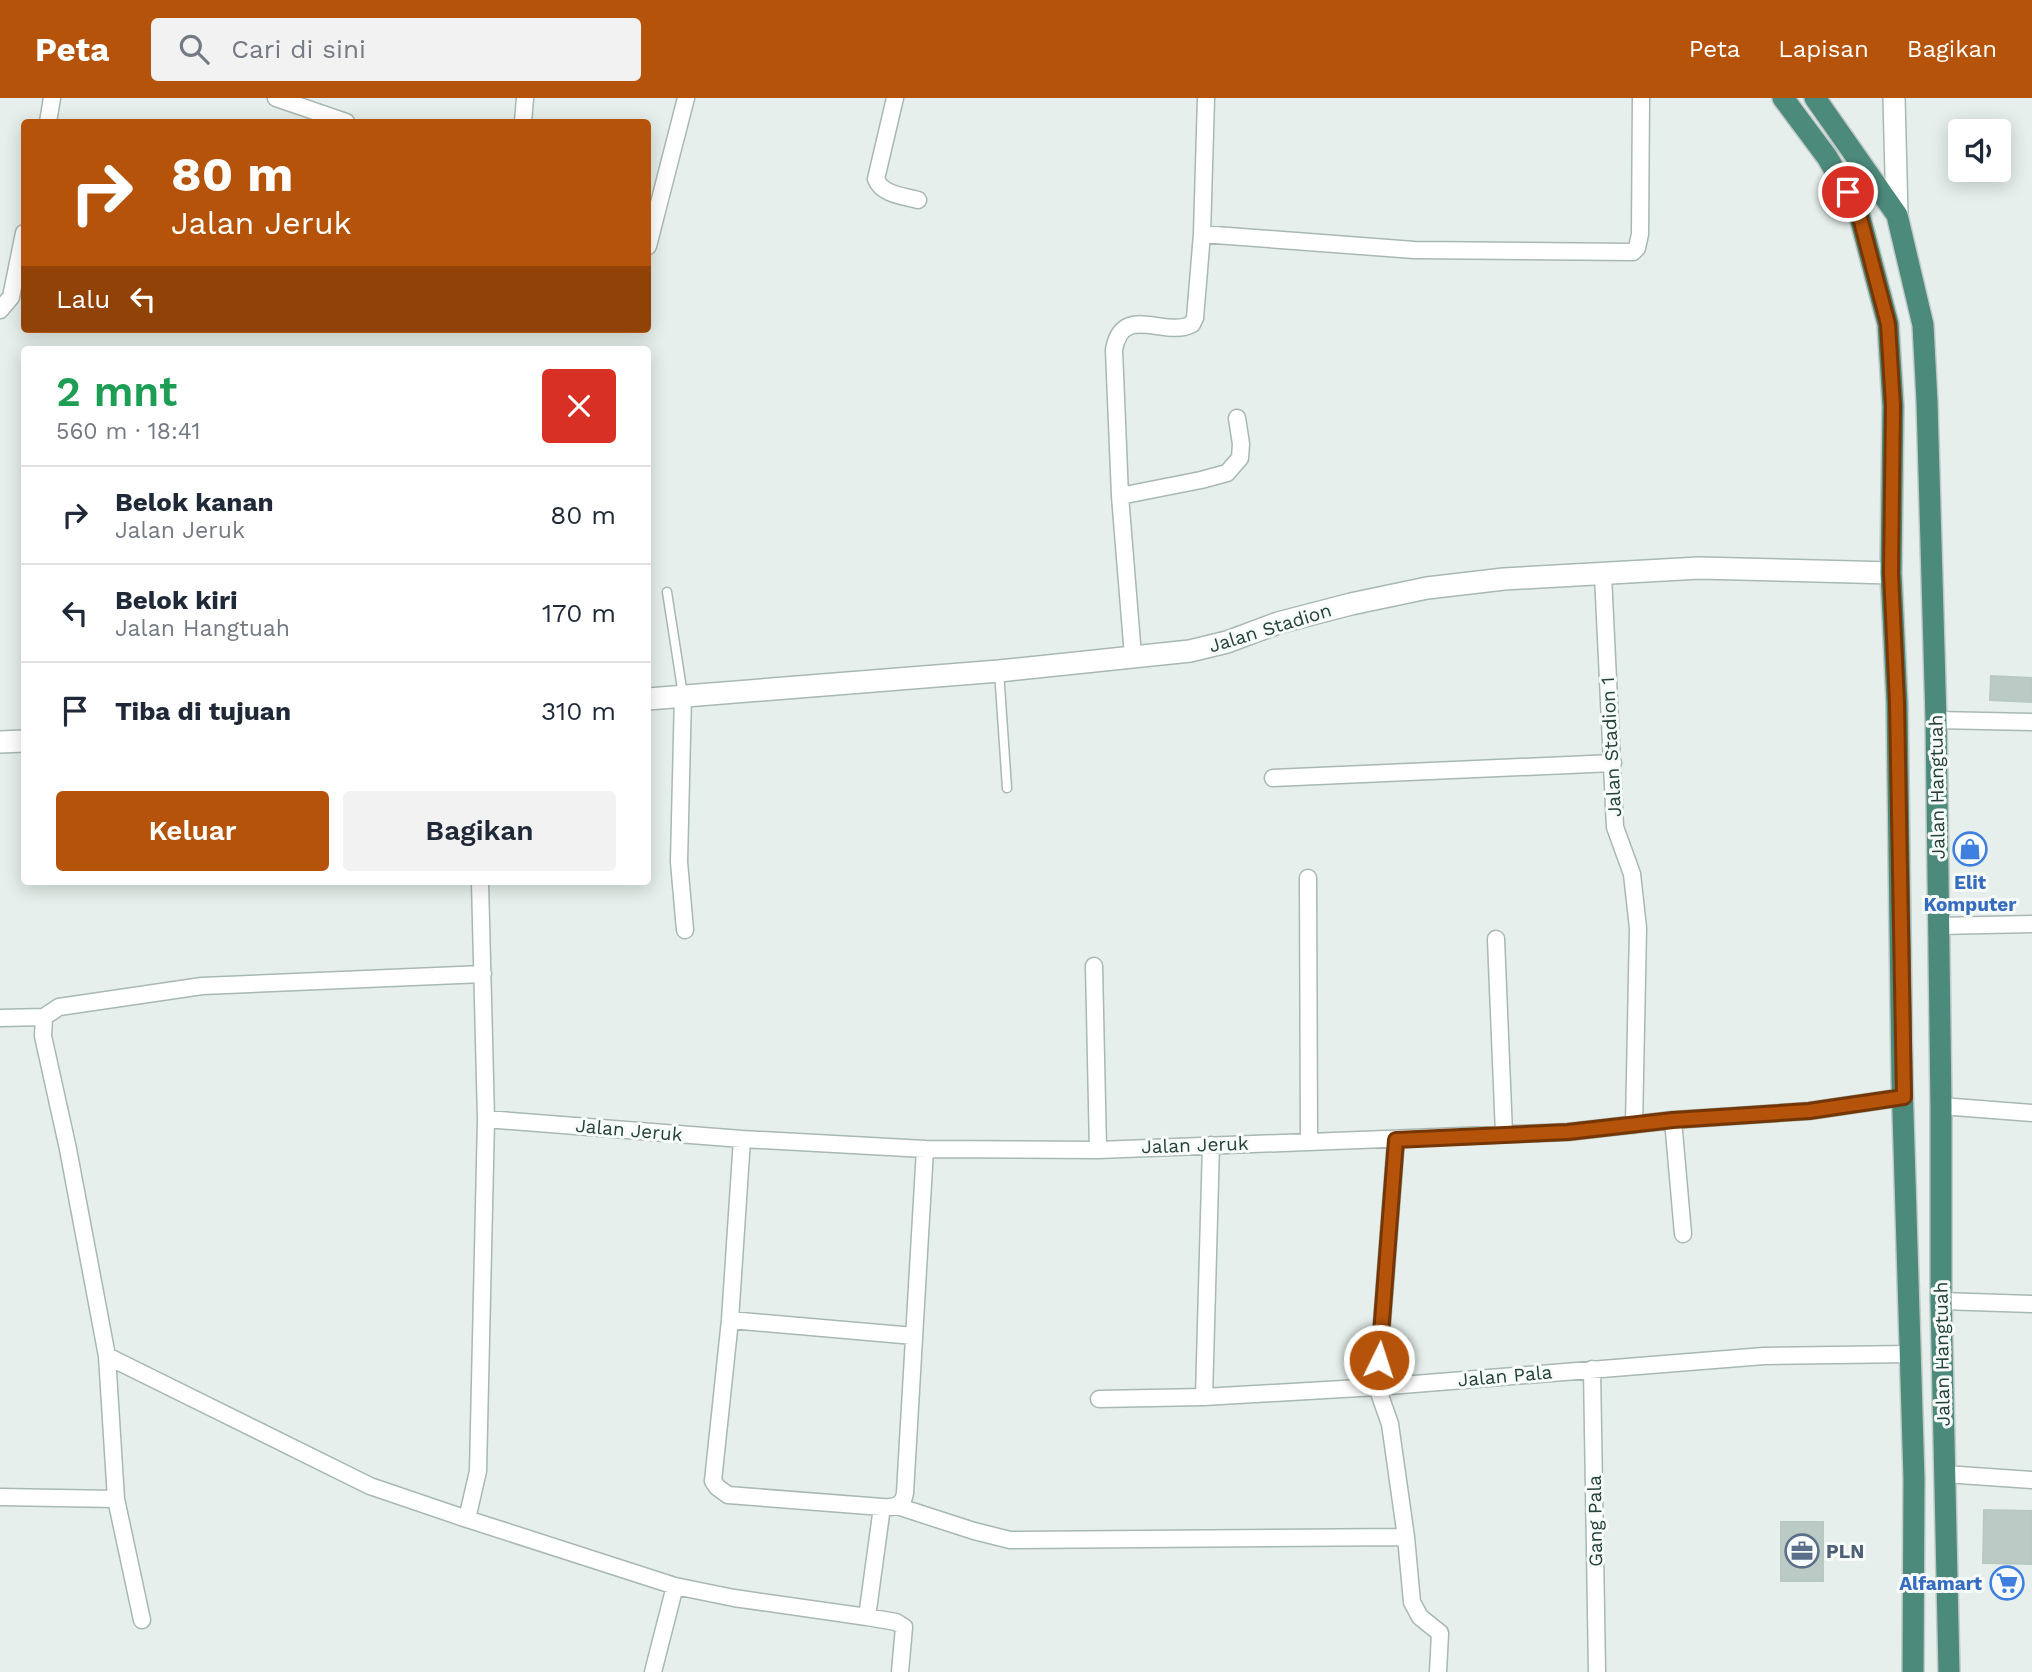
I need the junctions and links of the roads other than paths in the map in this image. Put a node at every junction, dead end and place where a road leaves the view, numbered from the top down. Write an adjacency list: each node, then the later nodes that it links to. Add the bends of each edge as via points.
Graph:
1 (52, 98): 11 (street)
2 (276, 98): 12 (street)
3 (526, 98): 13 (street)
4 (686, 98): 16 (street)
5 (895, 98): 14 (street, via 876,179 885,191)
6 (1206, 98): 17 (street)
7 (1641, 98): 17 (street, via 1640,234 1633,252 1414,250)
8 (1783, 98): 22 (highway, Jalan Hangtuah, via 1827,157 1858,210 1888,324 1893,406)
9 (1815, 98): 15 (highway, Jalan Hangtuah)
10 (1894, 98): 15 (street)
11 (48, 119)
12 (337, 119)
13 (523, 119)
14 (918, 200)
15 (1897, 215): 29 (highway, Jalan Hangtuah, via 1923,325)
16 (651, 234)
17 (1202, 234): 21 (street, via 1192,324 1181,328 1127,326 1115,342)
18 (21, 248): 19 (street, via 11,297)
19 (0, 310)
20 (1237, 418): 21 (street, via 1240,458 1227,473)
21 (1119, 496): 25 (street)
22 (1891, 573): 23 (street, Jalan Stadion, via 1699,568); 46 (highway, Jalan Hangtuah)
23 (1603, 575): 25 (street, Jalan Stadion, via 1427,588 1290,620 1190,651); 33 (street, Jalan Stadion 1)
24 (667, 592): 27 (lane)
25 (1133, 656): 26 (street, Jalan Stadion)
26 (999, 671): 27 (street, Jalan Stadion); 35 (lane)
27 (682, 695): 28 (street, Jalan Stadion); 40 (street, via 679,862)
28 (651, 699)
29 (1936, 720): 30 (street); 39 (highway, Jalan Hangtuah)
30 (2032, 722)
31 (21, 741): 32 (street)
32 (0, 742)
33 (1613, 763): 34 (street); 51 (street, Jalan Stadion 1, via 1615,827 1632,874 1638,928)
34 (1273, 778)
35 (1007, 788)
36 (1308, 878): 54 (street)
37 (480, 885): 43 (street)
38 (2032, 924): 39 (street)
39 (1938, 926): 47 (highway, Jalan Hangtuah)
40 (685, 930)
41 (1496, 939): 52 (street)
42 (1094, 966): 58 (street)
43 (482, 974): 44 (street, via 202,986 59,1007); 49 (street)
44 (44, 1017): 45 (street); 65 (street, via 43,1036)
45 (0, 1018)
46 (1904, 1097): 50 (street, Jalan Jeruk, via 1809,1111); 64 (highway, Jalan Hangtuah)
47 (1941, 1106): 48 (street); 60 (highway, Jalan Hangtuah)
48 (2032, 1113)
49 (486, 1119): 53 (street, Jalan Jeruk); 75 (street, via 478,1471)
50 (1673, 1120): 51 (street, Jalan Jeruk); 59 (street)
51 (1634, 1125): 52 (street, Jalan Jeruk)
52 (1504, 1133): 55 (street, Jalan Jeruk)
53 (742, 1139): 57 (street, Jalan Jeruk); 62 (street)
54 (1309, 1140): 55 (street, Jalan Jeruk); 56 (street, Jalan Jeruk)
55 (1396, 1140): 67 (street)
56 (1210, 1145): 58 (street, Jalan Jeruk); 68 (street)
57 (925, 1149): 58 (street, Jalan Jeruk); 63 (street)
58 (1098, 1150)
59 (1683, 1234)
60 (1941, 1301): 61 (street); 70 (highway, Jalan Hangtuah)
61 (2032, 1304)
62 (730, 1320): 63 (street); 74 (street, via 713,1473 716,1487 728,1495)
63 (914, 1336): 74 (street, via 905,1493 902,1502)
64 (1910, 1354): 66 (street, Jalan Pala, via 1764,1356); 84 (highway, Jalan Hangtuah)
65 (107, 1356): 73 (street); 75 (street, via 370,1486)
66 (1592, 1369): 67 (street, Jalan Pala); 83 (street, Gang Pala)
67 (1377, 1387): 68 (street, Jalan Pala); 76 (street, via 1390,1424)
68 (1204, 1397): 69 (street, Jalan Pala)
69 (1099, 1399)
70 (1945, 1474): 71 (street); 85 (highway, Jalan Hangtuah)
71 (2032, 1480)
72 (0, 1497): 73 (street)
73 (116, 1500): 79 (street)
74 (890, 1507): 76 (street, via 1010,1539); 78 (street)
75 (467, 1519): 77 (street)
76 (1406, 1537): 82 (street, via 1412,1602 1420,1617 1440,1633)
77 (675, 1586): 78 (street); 80 (street)
78 (867, 1616): 81 (street, via 904,1627)
79 (142, 1620)
80 (653, 1672)
81 (900, 1672)
82 (1438, 1672)
83 (1597, 1672)
84 (1913, 1672)
85 (1950, 1672)

